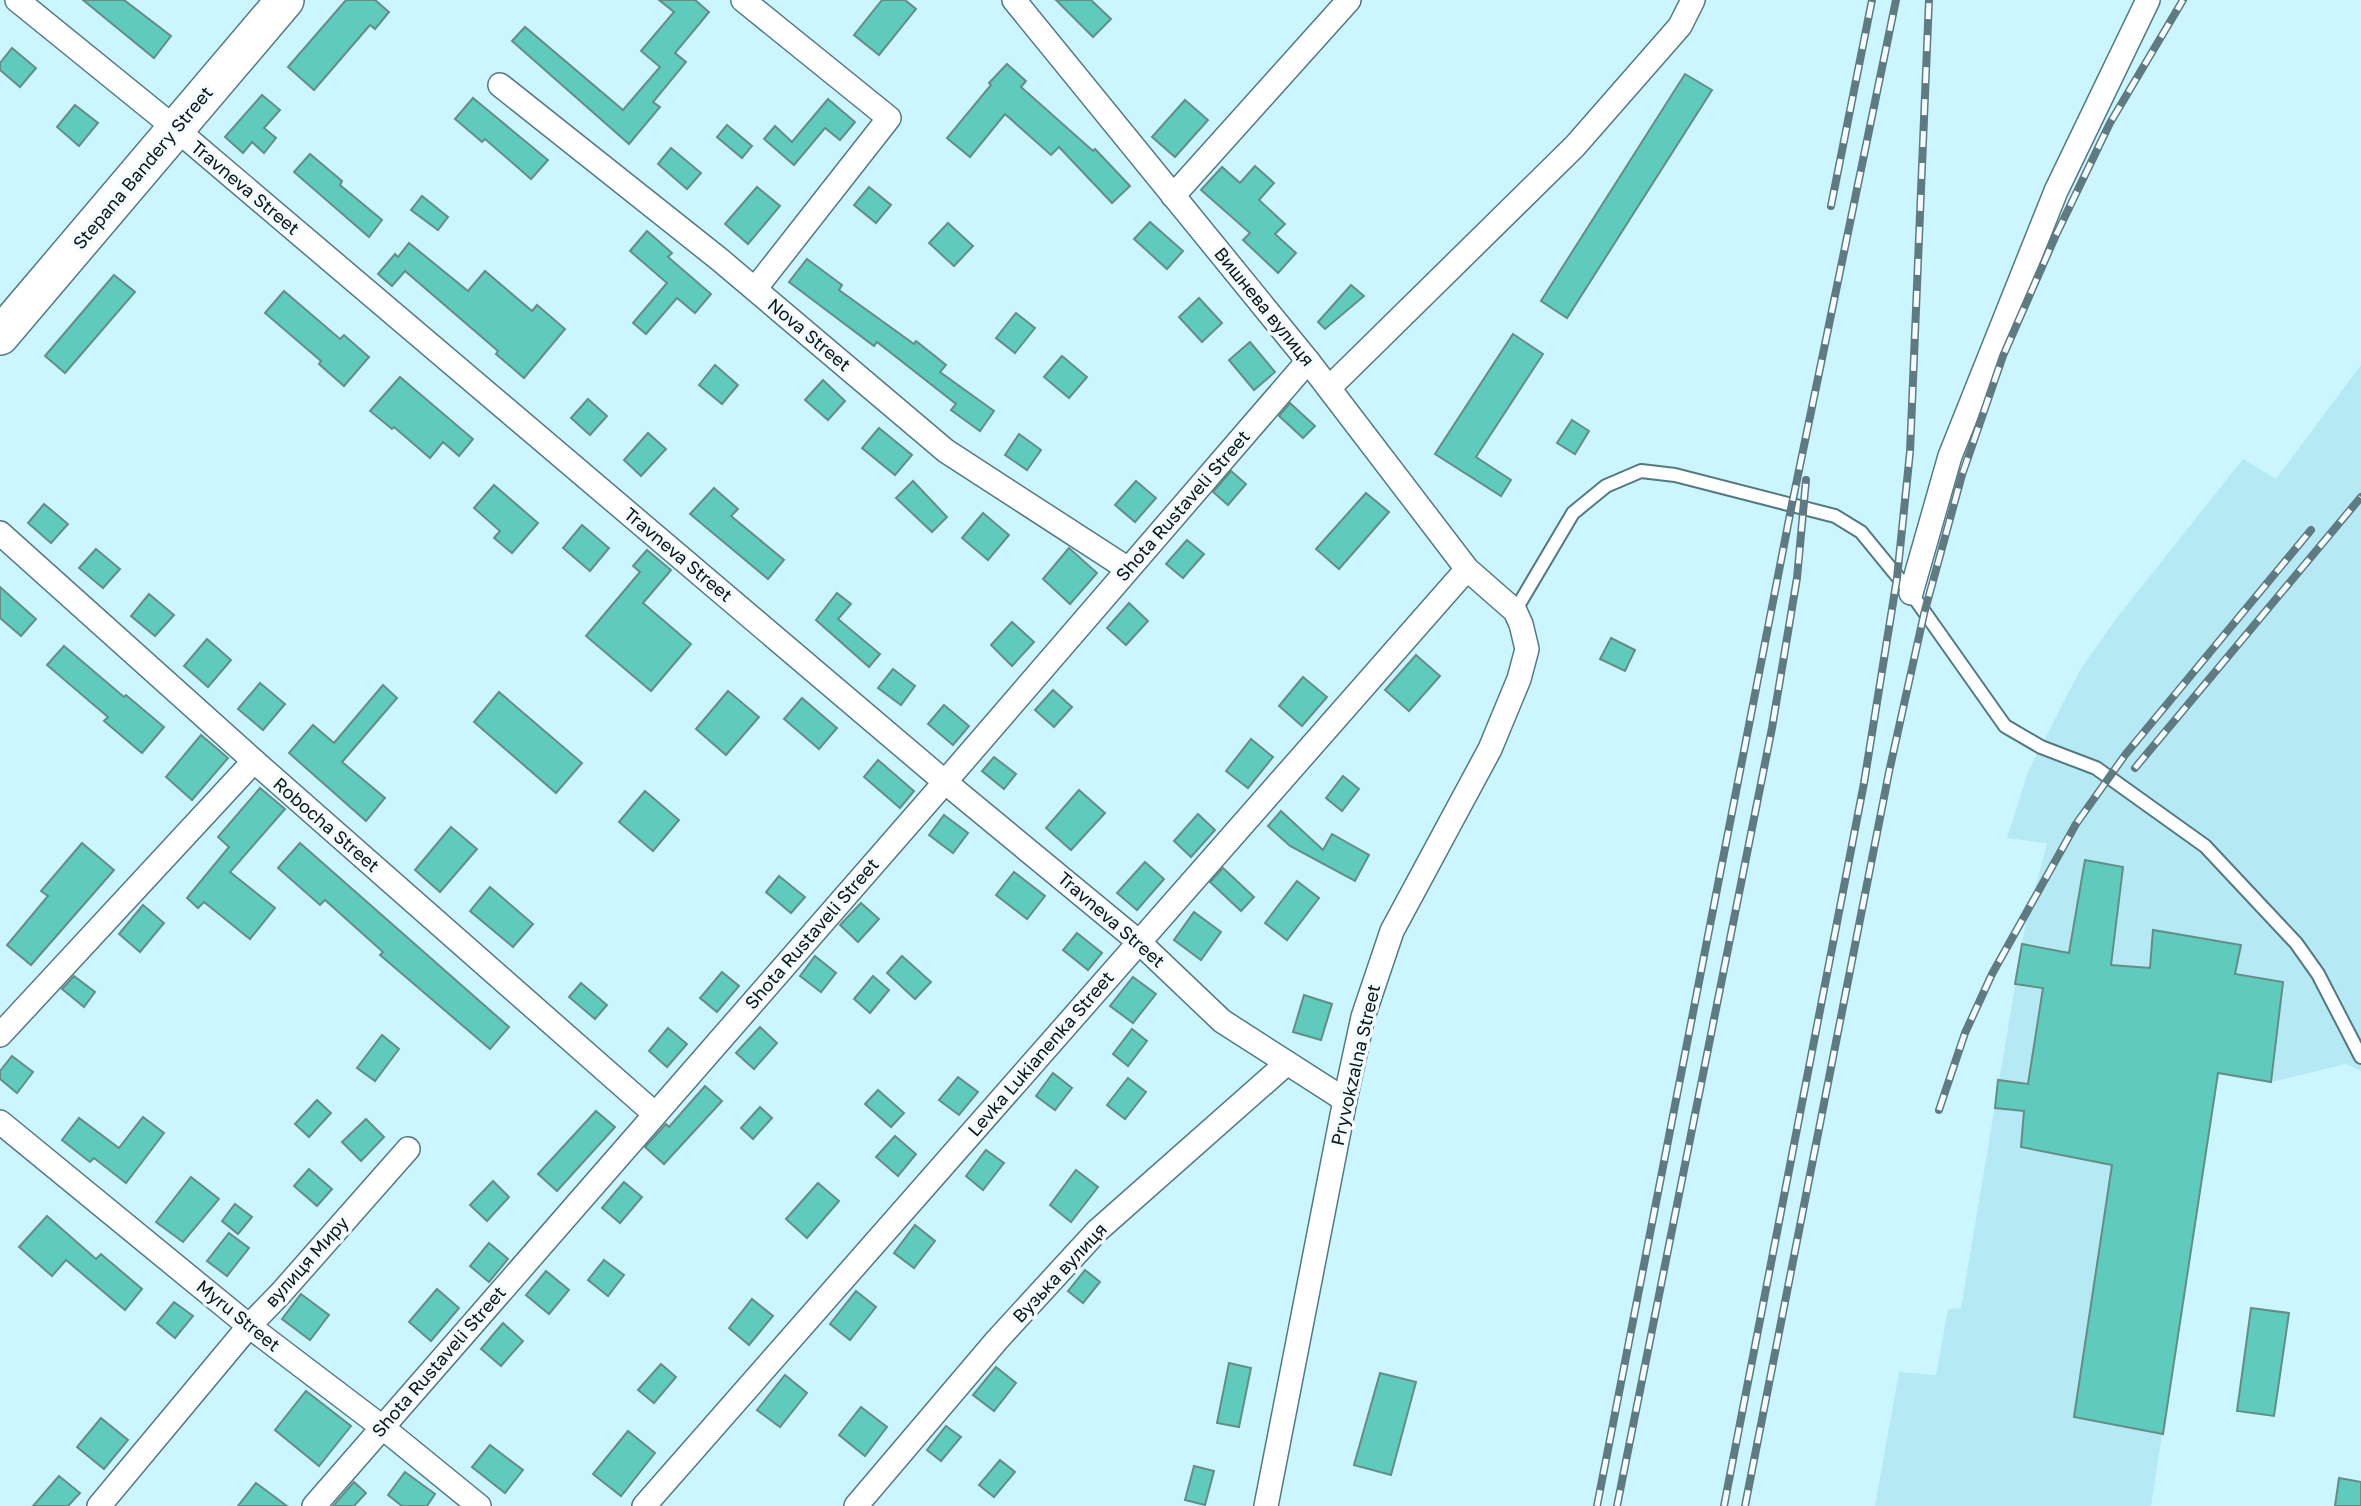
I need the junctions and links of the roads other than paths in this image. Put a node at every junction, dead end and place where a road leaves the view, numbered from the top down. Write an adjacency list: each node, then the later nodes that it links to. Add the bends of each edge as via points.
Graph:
1 (16, 0): 8 (street, Travneva Street)
2 (285, 0): 10 (main road, Stepana Bandery Street)
3 (743, 0): 12 (street, via 889,118)
4 (1014, 0): 11 (street, Вишнева вулиця)
5 (1349, 0): 11 (street)
6 (1693, 0): 15 (street, via 1680,26 1575,146)
7 (2148, 0): 19 (street, via 2056,191 1950,456)
8 (43, 10): 10 (street, Travneva Street)
9 (500, 85): 12 (street, Nova Street)
10 (176, 129): 13 (main road, Stepana Bandery Street); 22 (street, Travneva Street)
11 (1174, 196): 14 (street, Вишнева вулиця)
12 (755, 289): 17 (street, Nova Street, via 946,451)
13 (0, 336)
14 (1308, 361): 15 (street, Вишнева вулиця); 17 (street, Shota Rustaveli Street)
15 (1329, 388): 18 (street, Вишнева вулиця)
16 (0, 533): 21 (street, Robocha Street)
17 (1128, 569): 22 (street, Shota Rustaveli Street)
18 (1467, 569): 20 (street, Вишнева вулиця); 23 (street, Levka Lukianenka Street)
19 (1911, 593): 20 (lane, via 1861,532 1835,516 1675,475 1641,471 1606,486 1573,513); 25 (lane, via 2005,726 2041,747 2096,768 2205,846 2318,974)
20 (1515, 611): 27 (street, Pryvokzalna Street, via 1527,649 1519,679 1490,749 1392,931 1363,1017)
21 (254, 761): 24 (street); 28 (street, Robocha Street)
22 (945, 782): 23 (street, Travneva Street); 28 (street, Shota Rustaveli Street)
23 (1139, 942): 26 (street, Travneva Street, via 1222,1021); 36 (street, Levka Lukianenka Street)
24 (0, 1035)
25 (2361, 1057)
26 (1287, 1063): 27 (street, Travneva Street); 37 (street, Вузька вулиця, via 1097,1231)
27 (1345, 1100): 38 (street, Pryvokzalna Street)
28 (655, 1114): 32 (street, Shota Rustaveli Street)
29 (0, 1122): 31 (street, Myru Street)
30 (408, 1149): 31 (street, вулиця Миру)
31 (249, 1326): 32 (street, Myru Street); 33 (street, вулиця Миру)
32 (382, 1427): 34 (street, Shota Rustaveli Street); 35 (street, Myru Street)
33 (99, 1506)
34 (314, 1506)
35 (479, 1506)
36 (643, 1506)
37 (856, 1506)
38 (1266, 1506)

